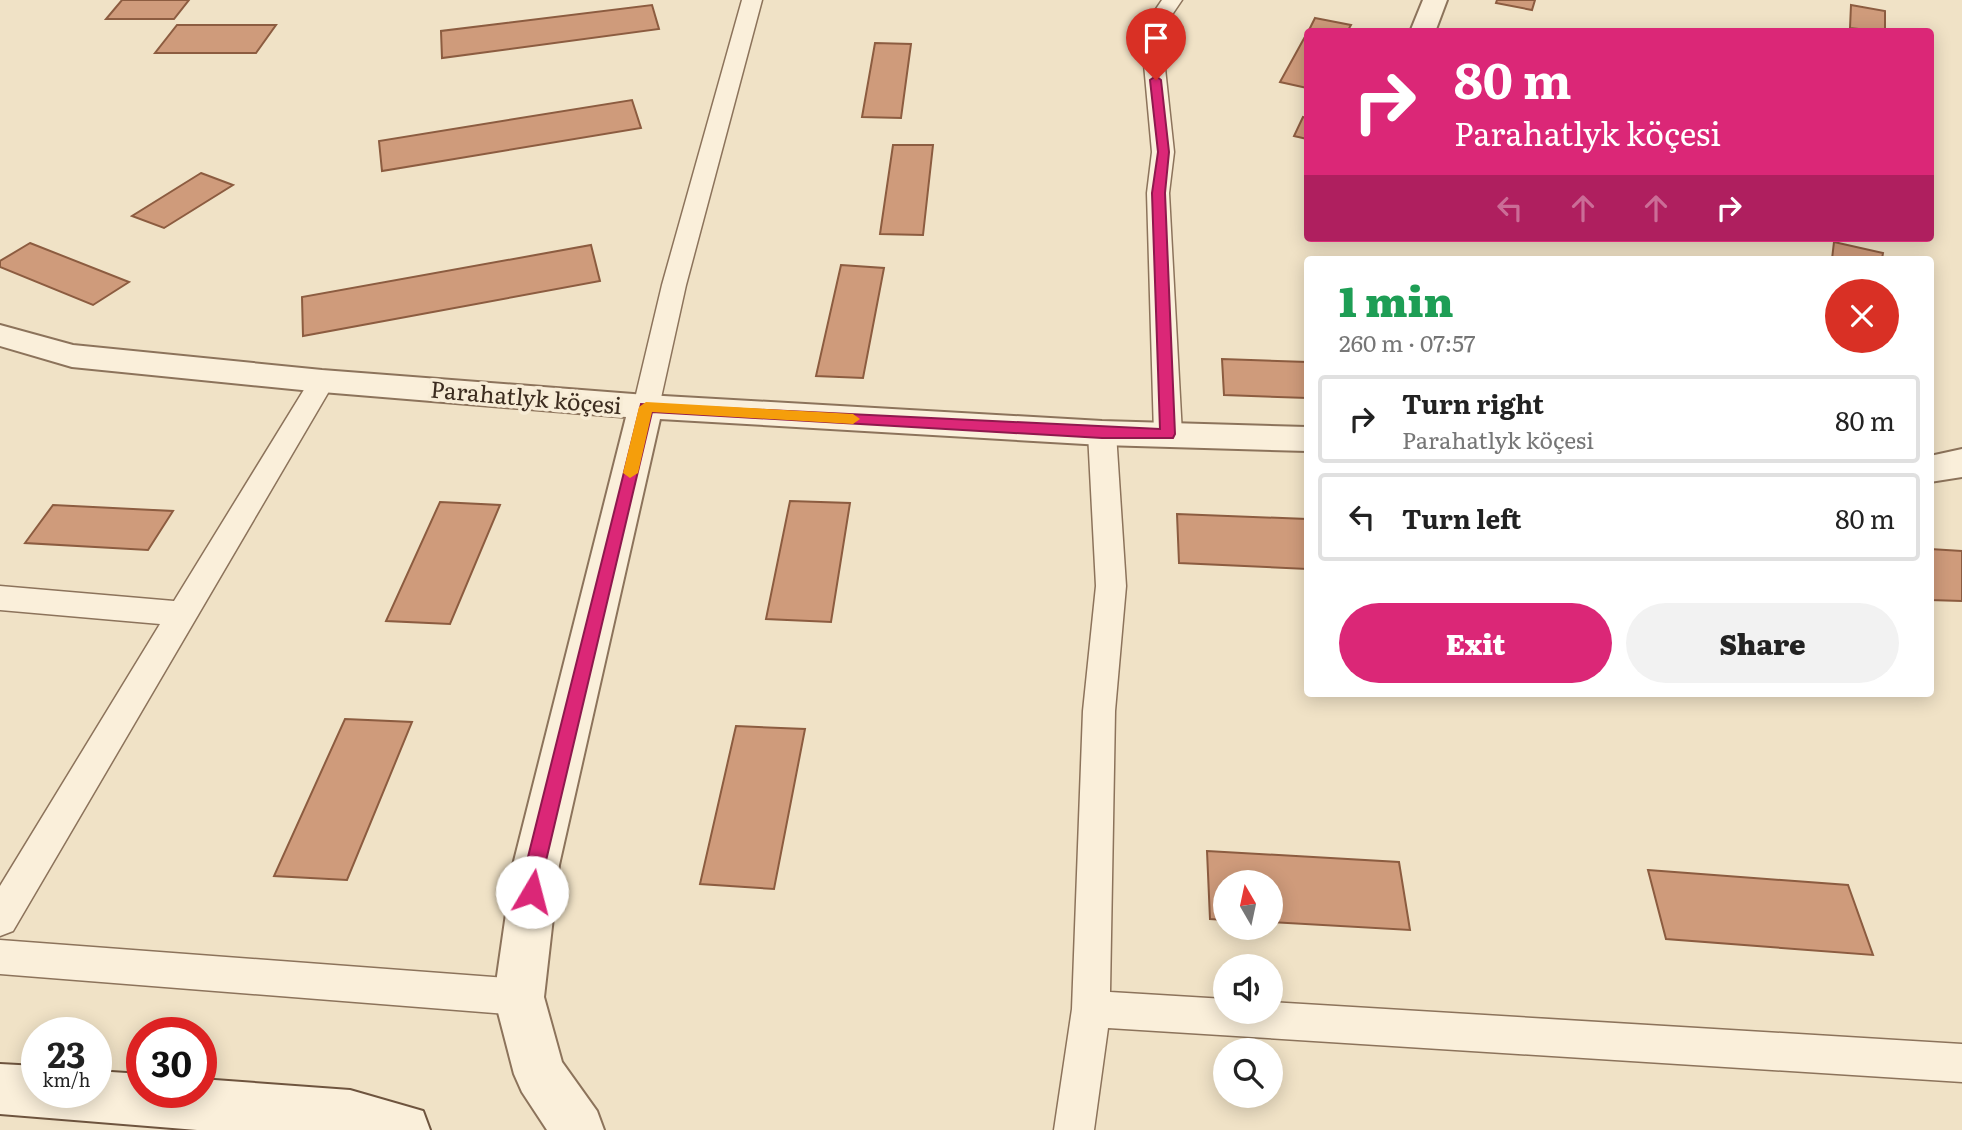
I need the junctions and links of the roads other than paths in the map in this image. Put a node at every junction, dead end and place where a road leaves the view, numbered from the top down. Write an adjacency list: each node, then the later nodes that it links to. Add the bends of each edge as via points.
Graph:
1 (752, 0): 7 (lane, via 674,285)
2 (1172, 0): 9 (lane, via 1151,32 1163,152 1158,193)
3 (1435, 0): 4 (street)
4 (1424, 28)
5 (0, 335): 6 (street, Parahatlyk köçesi, via 72,356)
6 (321, 381): 7 (street, Parahatlyk köçesi); 12 (lane)
7 (646, 407): 8 (street, Parahatlyk köçesi); 15 (street, via 536,865)
8 (1102, 433): 9 (street, Parahatlyk köçesi); 16 (lane, via 1111,586 1099,710)
9 (1168, 434): 10 (street, Parahatlyk köçesi)
10 (1304, 439)
11 (0, 598): 12 (lane)
12 (183, 614): 13 (lane)
13 (0, 919)
14 (0, 957): 15 (lane)
15 (519, 997): 22 (street, via 540,1074)
16 (1091, 1009): 17 (lane); 23 (lane)
17 (1962, 1063)
18 (0, 1089): 19 (street)
19 (21, 1091)
20 (112, 1098): 21 (street, via 350,1116)
21 (404, 1130)
22 (578, 1130)
23 (1074, 1130)

